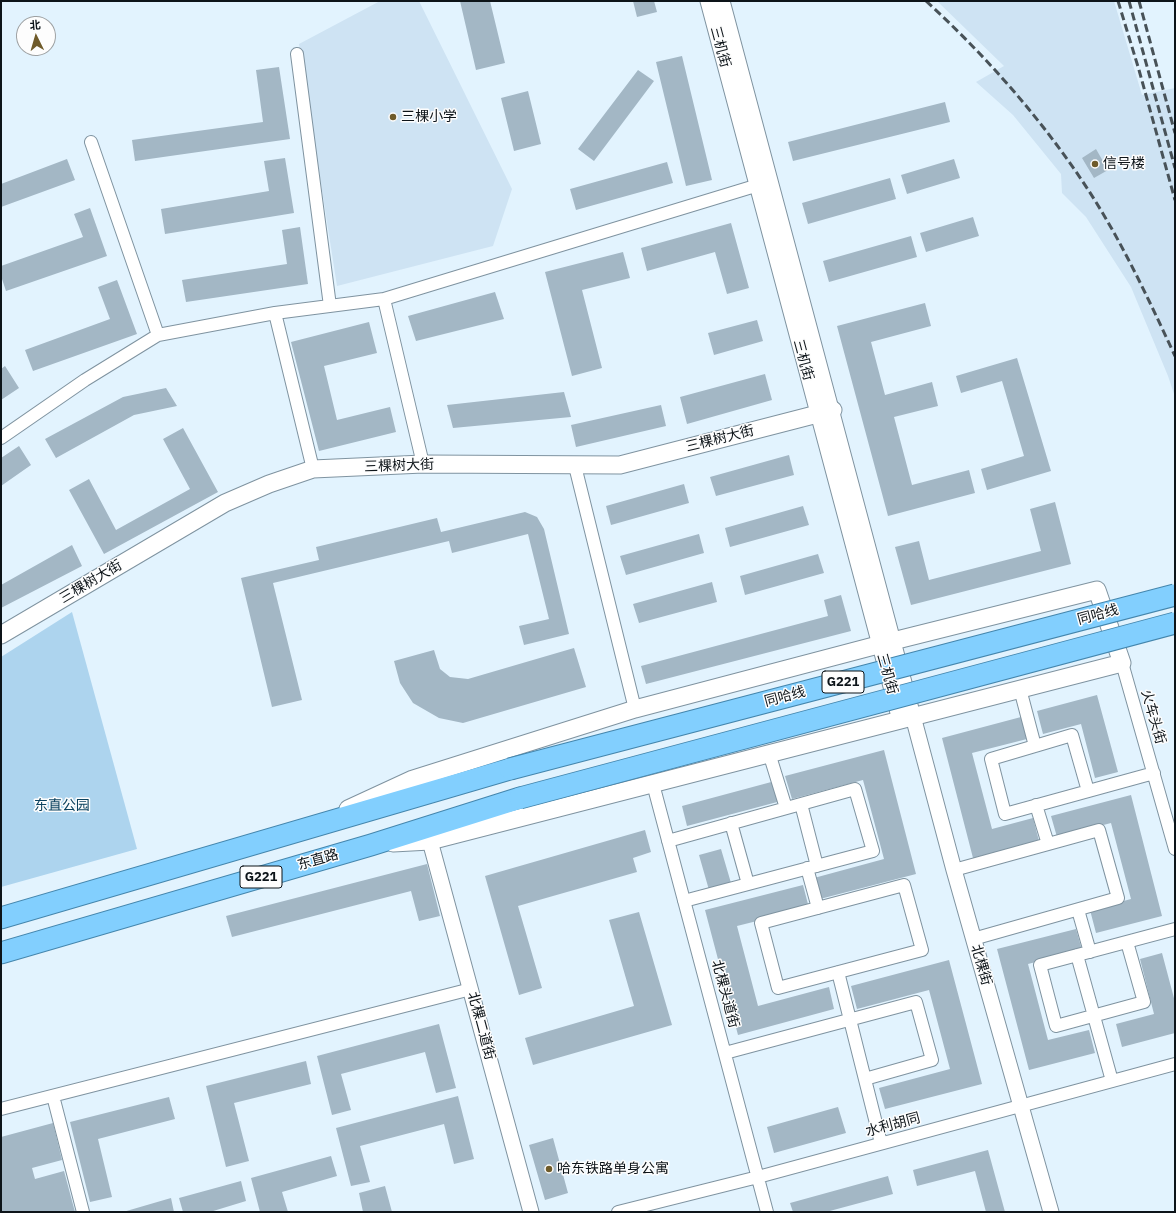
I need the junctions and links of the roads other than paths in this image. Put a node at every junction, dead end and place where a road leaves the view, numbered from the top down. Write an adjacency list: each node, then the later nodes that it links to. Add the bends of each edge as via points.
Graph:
1 (708, 1): 5 (street, 三机街)
2 (722, 1): 5 (street, 三机街)
3 (297, 54): 7 (street)
4 (91, 142): 9 (street)
5 (763, 183): 6 (street); 10 (street, 三机街)
6 (384, 299): 7 (street); 12 (street)
7 (330, 306): 8 (street)
8 (275, 314): 9 (street); 14 (street)
9 (158, 335): 11 (street)
10 (825, 412): 13 (main road, 三棵树大街, via 620,465); 18 (street, 三机街)
11 (1, 438)
12 (423, 464): 13 (main road, 三棵树大街); 14 (main road, 三棵树大街)
13 (575, 466): 21 (street)
14 (313, 469): 17 (main road, 三棵树大街, via 225,503)
15 (1175, 595): 33 (highway, 同哈线 / G221, bridge, via 510,769)
16 (1175, 623): 28 (highway, 同哈线 / G221, bridge)
17 (1, 635)
18 (886, 643): 19 (main road, via 1098,590); 21 (main road); 22 (street, 三机街)
19 (1122, 664): 20 (main road); 25 (street, 火车头街)
20 (1020, 689): 22 (main road); 23 (street)
21 (635, 709): 33 (main road, via 413,779)
22 (906, 718): 24 (main road); 40 (street, 北棵街)
23 (1035, 746): 27 (street, via 1072,735); 30 (street, via 990,759 1005,814)
24 (769, 753): 26 (main road); 31 (street)
25 (1154, 773): 27 (street); 38 (street, 火车头街)
26 (653, 784): 34 (main road); 35 (street, 北棵头道街)
27 (1088, 791): 30 (street)
28 (520, 798): 37 (highway, 东直路 / G221)
29 (801, 804): 31 (street); 39 (street); 39 (street, via 855,789 872,851)
30 (1036, 805): 36 (street)
31 (786, 808): 32 (street)
32 (731, 823): 35 (street); 41 (street)
33 (313, 826): 45 (highway, G221)
34 (430, 841): 37 (main road); 53 (street, 北棵二道街)
35 (668, 841): 42 (street, 北棵头道街)
36 (1048, 844): 40 (street); 44 (street, via 1099,830 1118,898)
37 (371, 845): 50 (highway, 东直路 / G221)
38 (1175, 849)
39 (812, 867): 41 (street); 43 (street)
40 (954, 870): 47 (street, 北棵街)
41 (748, 884): 42 (street)
42 (684, 901): 56 (street, 北棵头道街)
43 (818, 908): 52 (street, via 761,923 778,988); 52 (street, via 904,885 922,950)
44 (1078, 910): 47 (street); 49 (street)
45 (1, 918)
46 (1175, 929): 48 (street)
47 (973, 939): 61 (street, 北棵街)
48 (1127, 942): 49 (street); 54 (street, via 1144,1002)
49 (1090, 952): 51 (street)
50 (1, 953)
51 (1077, 955): 54 (street); 54 (street, via 1040,965 1056,1026)
52 (838, 972): 55 (street)
53 (471, 989): 60 (street); 66 (street, 北棵二道街)
54 (1094, 1016): 59 (street)
55 (850, 1019): 56 (street); 58 (street); 58 (street, via 916,1002 932,1060)
56 (725, 1053): 64 (street, 北棵头道街)
57 (1175, 1064): 59 (street, 水利胡同)
58 (865, 1079): 63 (street)
59 (1112, 1081): 61 (street, 水利胡同)
60 (53, 1096): 62 (street); 65 (street)
61 (1021, 1106): 63 (street, 水利胡同); 69 (street, 北棵街)
62 (1, 1110)
63 (881, 1143): 64 (street, 水利胡同)
64 (758, 1177): 67 (street, 水利胡同); 68 (street, 北棵头道街)
65 (83, 1212)
66 (531, 1212)
67 (618, 1212)
68 (767, 1212)
69 (1051, 1212)

